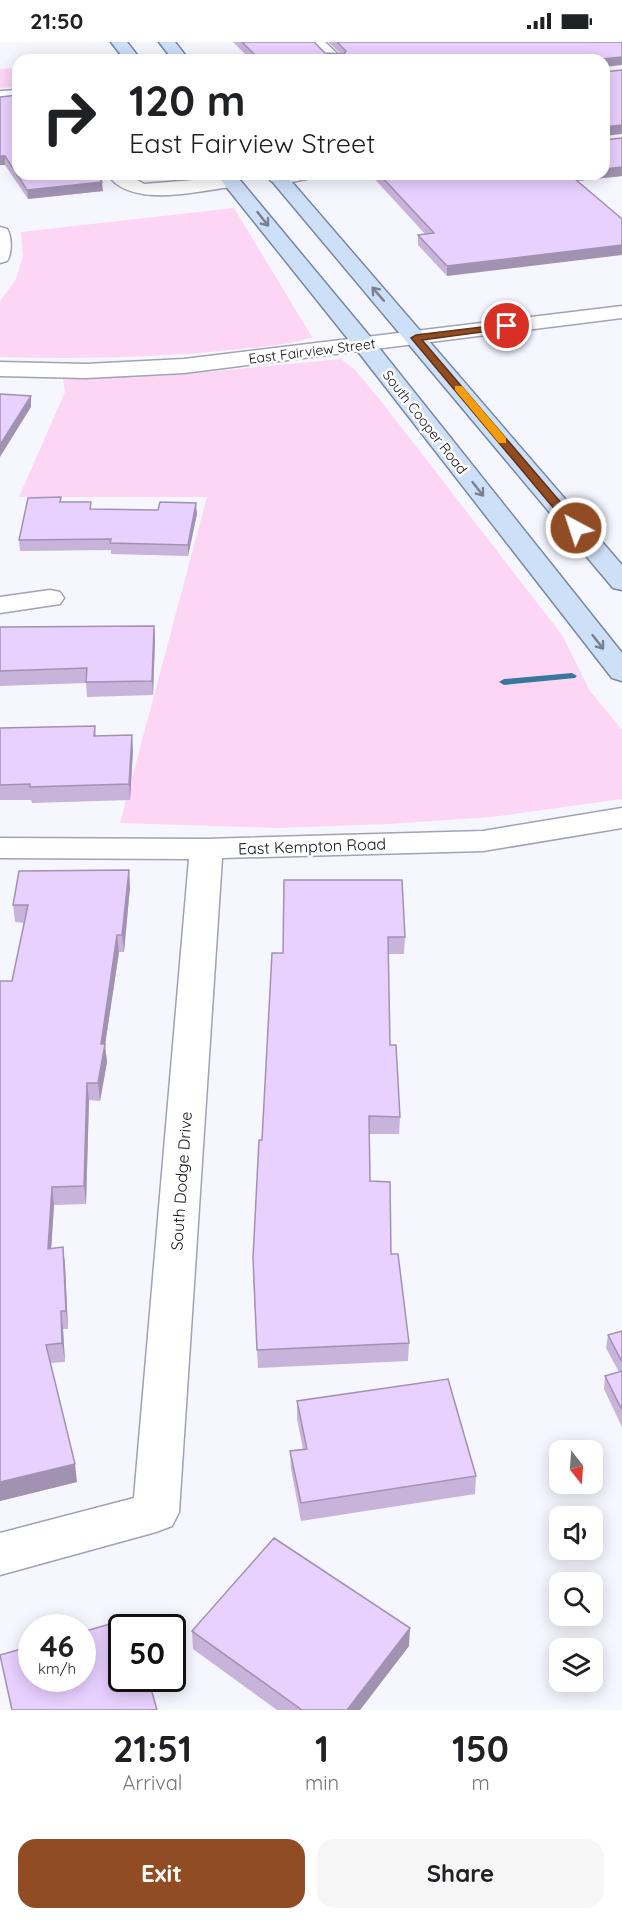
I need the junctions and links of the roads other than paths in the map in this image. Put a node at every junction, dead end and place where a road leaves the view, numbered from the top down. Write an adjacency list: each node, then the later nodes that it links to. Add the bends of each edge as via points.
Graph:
1 (118, 42): 4 (main road)
2 (167, 42): 5 (main road)
3 (316, 42): 6 (street)
4 (128, 54)
5 (176, 54)
6 (329, 54)
7 (123, 180): 8 (street, via 144,190)
8 (217, 180)
9 (230, 180): 15 (main road, South Cooper Road, one-way to 15)
10 (280, 180): 14 (main road, one-way to 10)
11 (0, 233): 12 (street)
12 (0, 257)
13 (622, 312): 14 (street, East Fairview Street)
14 (416, 338): 15 (street, East Fairview Street); 17 (main road)
15 (364, 344): 16 (street, East Fairview Street, via 148,369); 20 (main road, South Cooper Road, one-way to 20)
16 (0, 369)
17 (622, 582)
18 (50, 598): 19 (street)
19 (0, 605)
20 (622, 672)
21 (622, 818): 23 (street, East Kempton Road, via 483,841)
22 (0, 848): 23 (street, East Kempton Road)
23 (206, 849): 24 (street, South Dodge Drive, via 156,1512)
24 (0, 1554)

